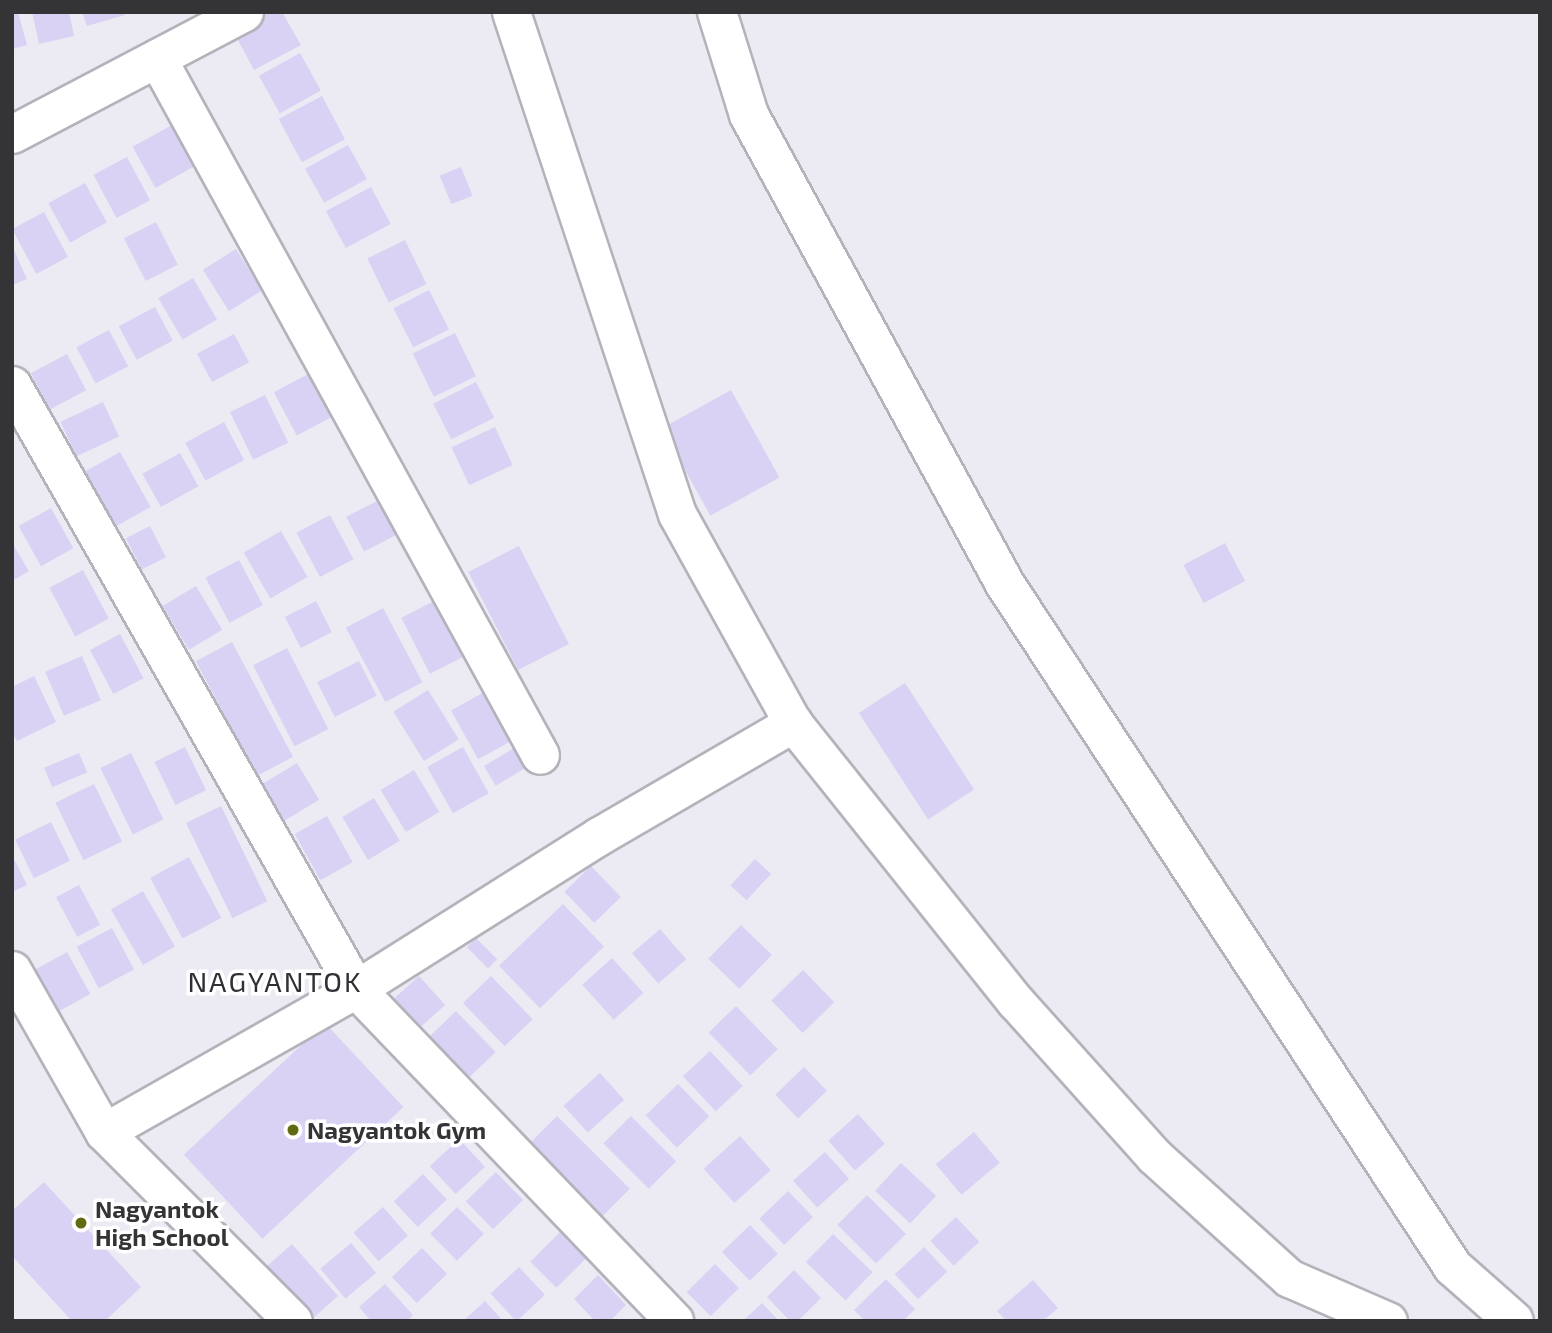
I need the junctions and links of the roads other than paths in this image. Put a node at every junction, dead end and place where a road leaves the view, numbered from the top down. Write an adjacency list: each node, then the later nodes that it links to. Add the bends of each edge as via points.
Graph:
1 (511, 12): 7 (street, via 677,514)
2 (717, 12): 16 (street, via 749,115 1005,584 1453,1267)
3 (227, 16): 4 (street)
4 (157, 58): 5 (street); 8 (street)
5 (12, 134)
6 (12, 385): 10 (street)
7 (793, 723): 10 (street, via 599,836); 15 (street, via 1016,1002 1154,1156 1289,1278)
8 (540, 755)
9 (12, 970): 11 (street)
10 (356, 989): 12 (street); 14 (street)
11 (26, 1026): 12 (street)
12 (104, 1132): 13 (street)
13 (293, 1321)
14 (674, 1321)
15 (1388, 1321)
16 (1514, 1321)

